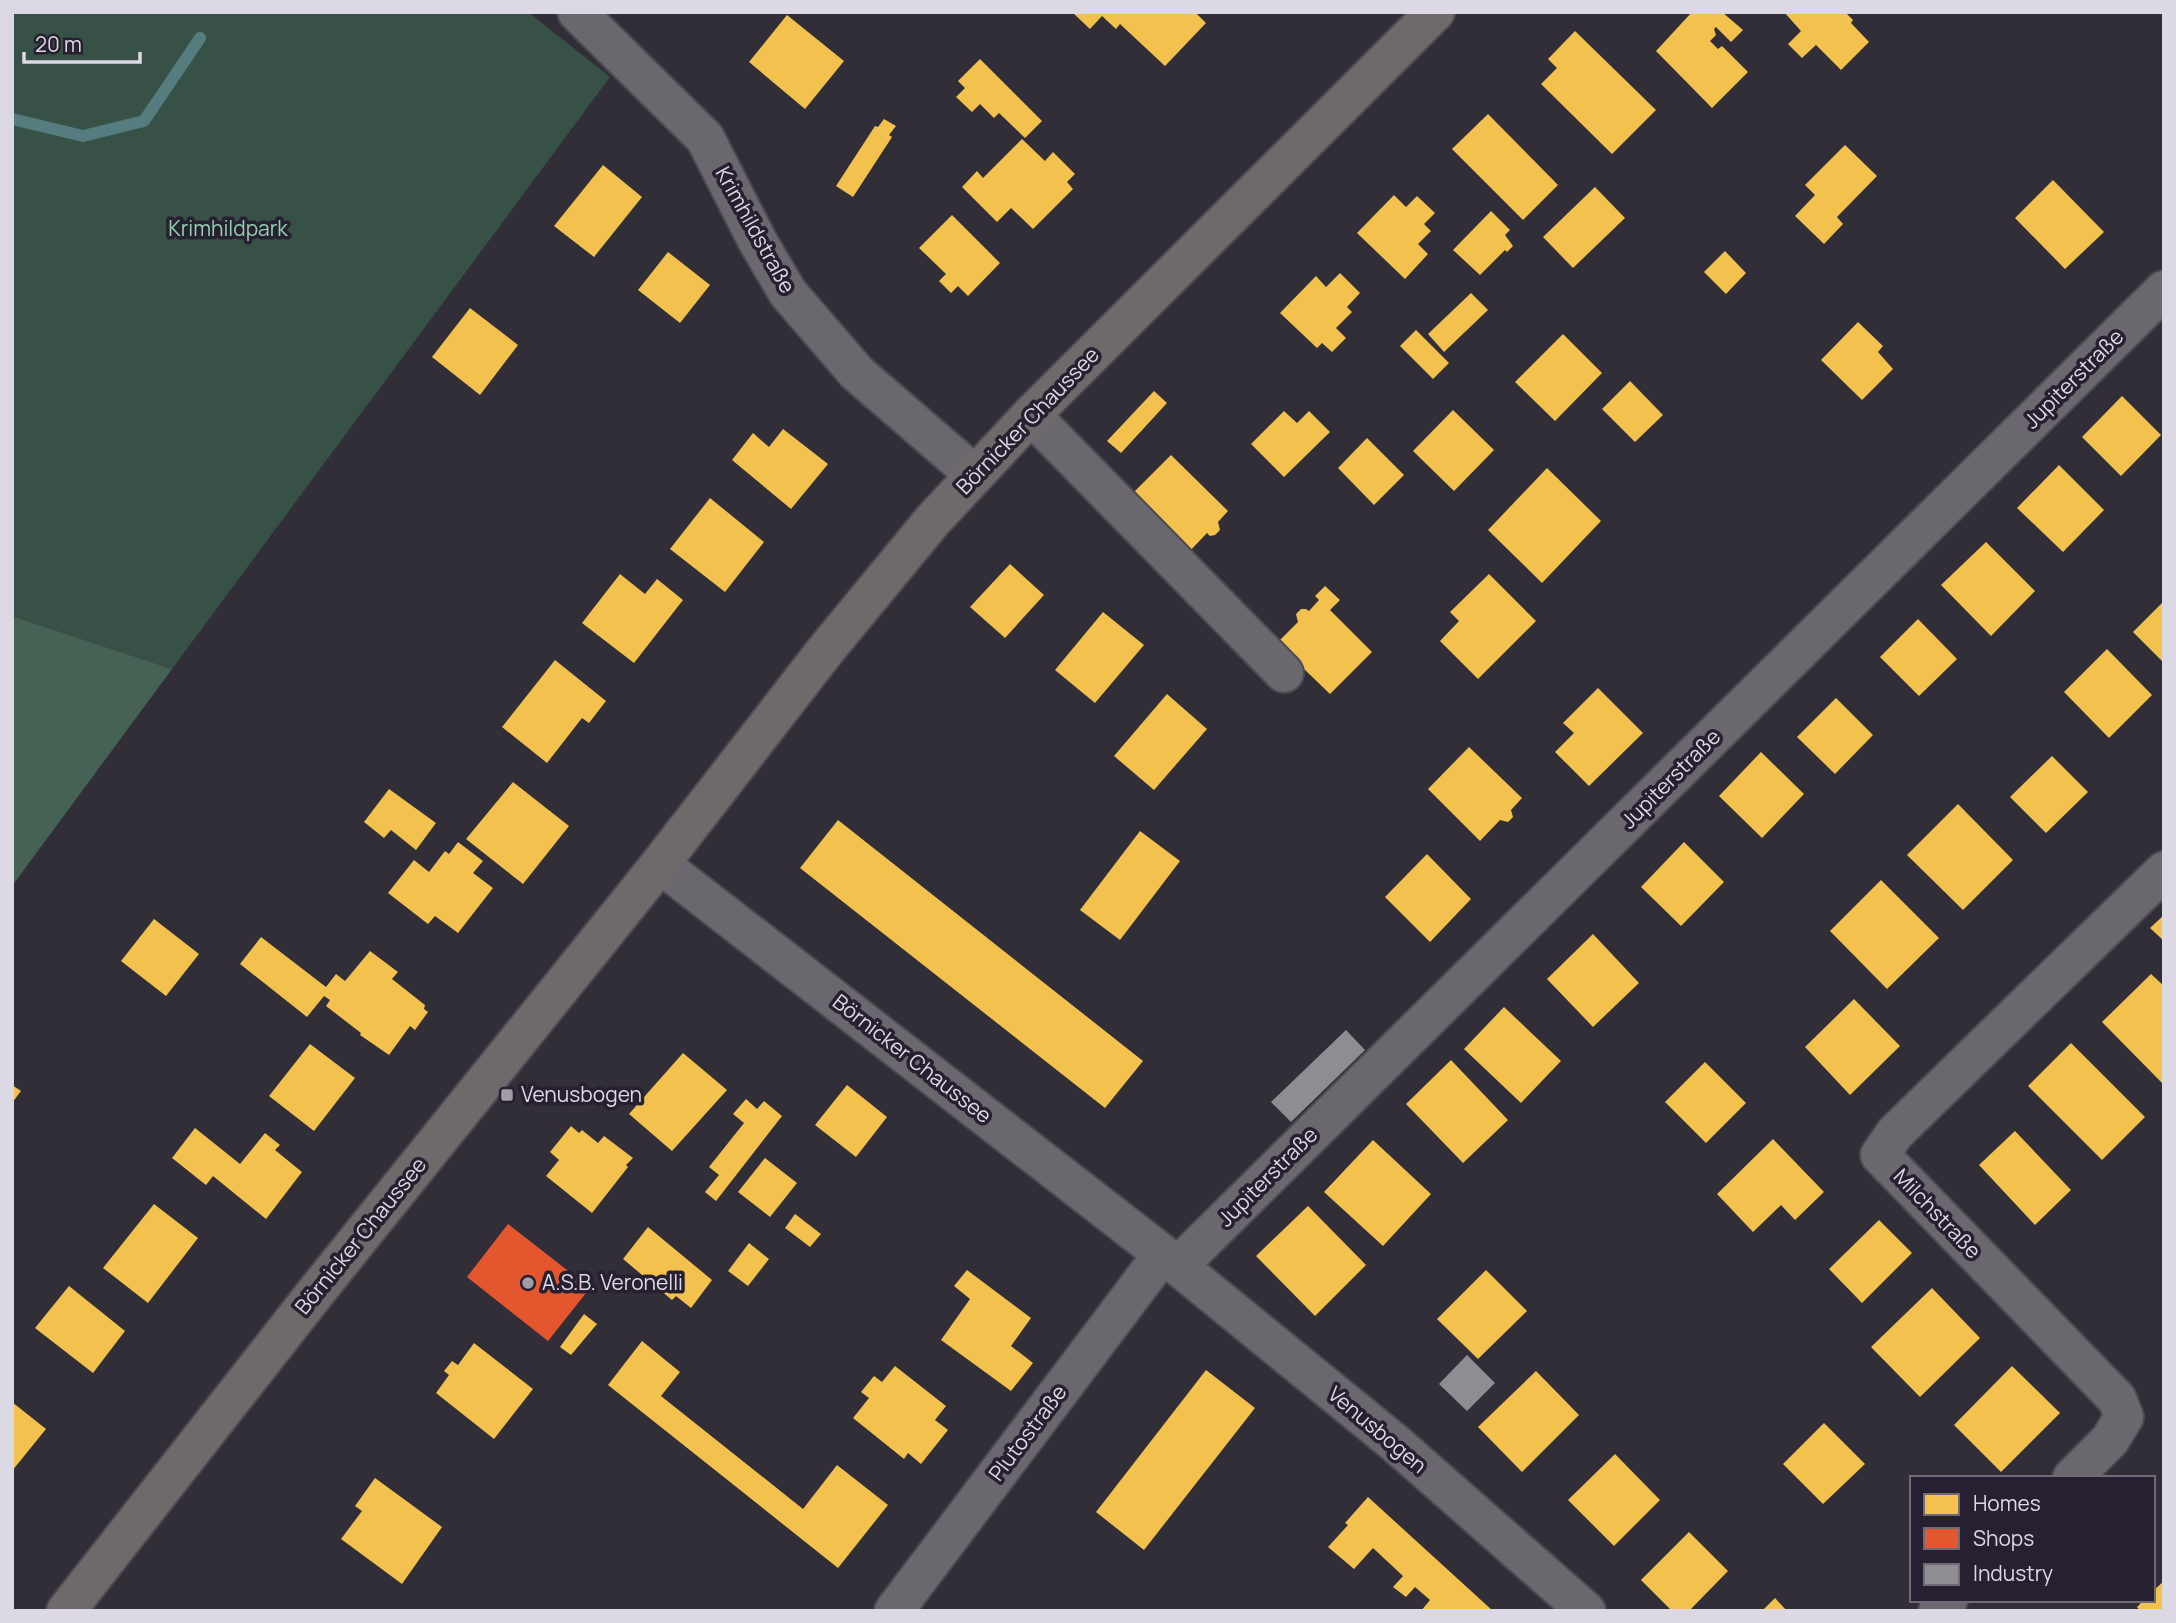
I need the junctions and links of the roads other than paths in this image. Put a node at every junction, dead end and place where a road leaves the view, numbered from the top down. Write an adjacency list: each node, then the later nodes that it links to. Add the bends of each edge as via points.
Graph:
1 (576, 12): 5 (street, Krimhildstraße, via 705,138 788,293 857,373)
2 (1435, 12): 4 (main road, Börnicker Chaussee)
3 (2164, 290): 9 (street, Jupiterstraße)
4 (1031, 415): 5 (main road, Börnicker Chaussee); 6 (street)
5 (975, 475): 7 (main road, Börnicker Chaussee, via 825,651)
6 (1284, 673)
7 (660, 864): 9 (street, Börnicker Chaussee); 11 (main road, Börnicker Chaussee)
8 (2164, 871): 10 (street, Milchstraße, via 1895,1133 1880,1155 2117,1399 2124,1417 2110,1440)
9 (1170, 1261): 12 (street, Plutostraße); 13 (street, Venusbogen, via 1395,1443)
10 (2074, 1476)
11 (66, 1611)
12 (894, 1611)
13 (1586, 1611)

